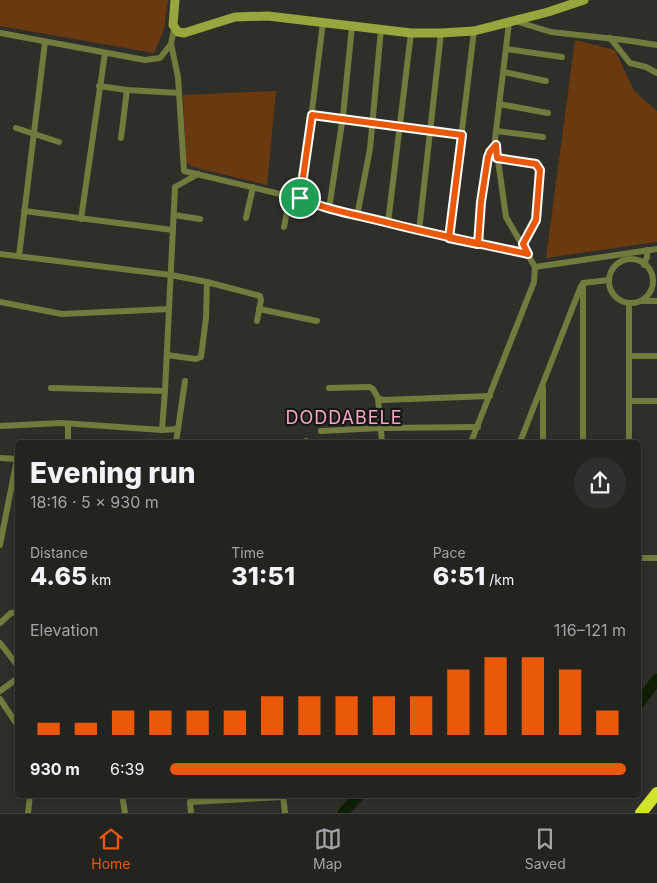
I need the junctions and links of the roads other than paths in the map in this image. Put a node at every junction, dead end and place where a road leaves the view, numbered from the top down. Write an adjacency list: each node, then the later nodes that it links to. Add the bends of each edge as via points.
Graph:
1 (175, 0): 6 (street)
2 (584, 0): 4 (street)
3 (322, 22): 5 (street); 6 (street, via 252,16 235,17 188,33); 27 (street)
4 (512, 22): 8 (street); 12 (street, via 551,32); 16 (street)
5 (352, 26): 7 (street); 28 (street)
6 (174, 29): 14 (street)
7 (382, 29): 10 (street); 29 (street)
8 (474, 31): 11 (street); 35 (street)
9 (0, 33): 13 (street)
10 (411, 33): 11 (street); 30 (street)
11 (441, 33): 32 (street)
12 (610, 38): 15 (street); 20 (street, via 630,63)
13 (45, 42): 17 (street); 34 (street)
14 (171, 44): 17 (street, via 160,58 145,60); 24 (street)
15 (657, 45)
16 (506, 49): 18 (street); 19 (street)
17 (105, 53): 22 (street)
18 (562, 57)
19 (504, 72): 21 (street); 25 (street)
20 (657, 73)
21 (546, 81)
22 (99, 86): 23 (street); 50 (street)
23 (127, 90): 24 (street); 37 (street)
24 (179, 94): 41 (street, via 184,171)
25 (499, 104): 26 (street); 33 (street)
26 (548, 113)
27 (312, 115): 28 (street); 44 (street)
28 (342, 119): 29 (street); 45 (street)
29 (373, 123): 30 (street); 48 (street)
30 (400, 127): 32 (street); 52 (street)
31 (16, 128): 34 (street)
32 (430, 131): 35 (street); 55 (street)
33 (496, 131): 36 (street); 39 (street)
34 (34, 134): 38 (street); 46 (street)
35 (462, 135): 56 (street)
36 (543, 137)
37 (121, 138)
38 (59, 142)
39 (496, 145): 40 (street); 57 (street, via 488,157)
40 (497, 158): 58 (street, via 506,217); 58 (street, via 536,164 540,170 536,220)
41 (198, 174): 42 (street); 47 (street, via 175,187)
42 (254, 187): 43 (street); 49 (street)
43 (290, 196): 44 (street); 53 (street)
44 (300, 198): 45 (street)
45 (329, 208): 48 (street)
46 (24, 212): 50 (street); 64 (street)
47 (174, 215): 51 (street); 54 (street)
48 (357, 216): 52 (street)
49 (246, 218)
50 (81, 219): 54 (street)
51 (200, 220)
52 (388, 223): 55 (street)
53 (284, 227)
54 (173, 230): 68 (street)
55 (419, 231): 56 (street)
56 (449, 238): 57 (street)
57 (478, 244): 62 (street)
58 (523, 244): 62 (street)
59 (657, 249): 60 (street)
60 (647, 250): 63 (street); 65 (street)
61 (0, 254): 64 (street)
62 (528, 254): 66 (street)
63 (612, 255): 66 (street); 67 (street)
64 (19, 256): 68 (street)
65 (644, 265): 67 (street, via 629,260); 72 (street, via 651,274 652,283 647,295)
66 (534, 267): 88 (street, via 534,282)
67 (615, 267): 69 (street)
68 (171, 276): 70 (street); 76 (street)
69 (609, 280): 71 (street); 75 (street, via 615,297)
70 (207, 282): 77 (street, via 260,296); 80 (street, via 201,357)
71 (583, 283): 84 (street); 105 (street)
72 (639, 301): 73 (street); 75 (street)
73 (657, 301)
74 (0, 302): 76 (street, via 62,314)
75 (628, 303): 81 (street)
76 (169, 309): 80 (street)
77 (259, 309): 78 (street); 79 (street)
78 (257, 321)
79 (317, 321)
80 (167, 355): 87 (street)
81 (629, 356): 82 (street); 90 (street)
82 (657, 356)
83 (185, 381): 96 (street)
84 (543, 384): 103 (street); 104 (street)
85 (51, 388): 87 (street)
86 (329, 388): 89 (street, via 371,388)
87 (165, 391): 97 (street)
88 (490, 396): 89 (street); 94 (street)
89 (378, 398): 95 (street)
90 (629, 401): 91 (street); 106 (street)
91 (657, 401)
92 (68, 424): 93 (street); 97 (street); 99 (street)
93 (0, 426)
94 (478, 427): 95 (street); 102 (street)
95 (380, 428): 98 (street); 101 (street)
96 (178, 429): 97 (street); 100 (street)
97 (162, 430)
98 (321, 431)
99 (68, 440)
100 (176, 440)
101 (382, 440)
102 (472, 440)
103 (521, 440)
104 (543, 440)
105 (584, 440)
106 (629, 440)
107 (0, 458): 108 (street)
108 (15, 458)
109 (15, 468): 110 (street)
110 (0, 545)
111 (641, 558): 112 (street)
112 (657, 558)
113 (15, 612): 114 (street)
114 (0, 623)
115 (0, 643): 116 (street)
116 (15, 662)
117 (15, 680): 118 (street)
118 (0, 691)
119 (0, 699): 120 (street)
120 (15, 722)
121 (657, 793): 130 (highway)
122 (30, 798): 126 (street)
123 (122, 798): 127 (street)
124 (190, 798): 128 (street)
125 (284, 798): 129 (street)
126 (28, 813)
127 (125, 813)
128 (191, 813)
129 (285, 813)
130 (641, 813)

